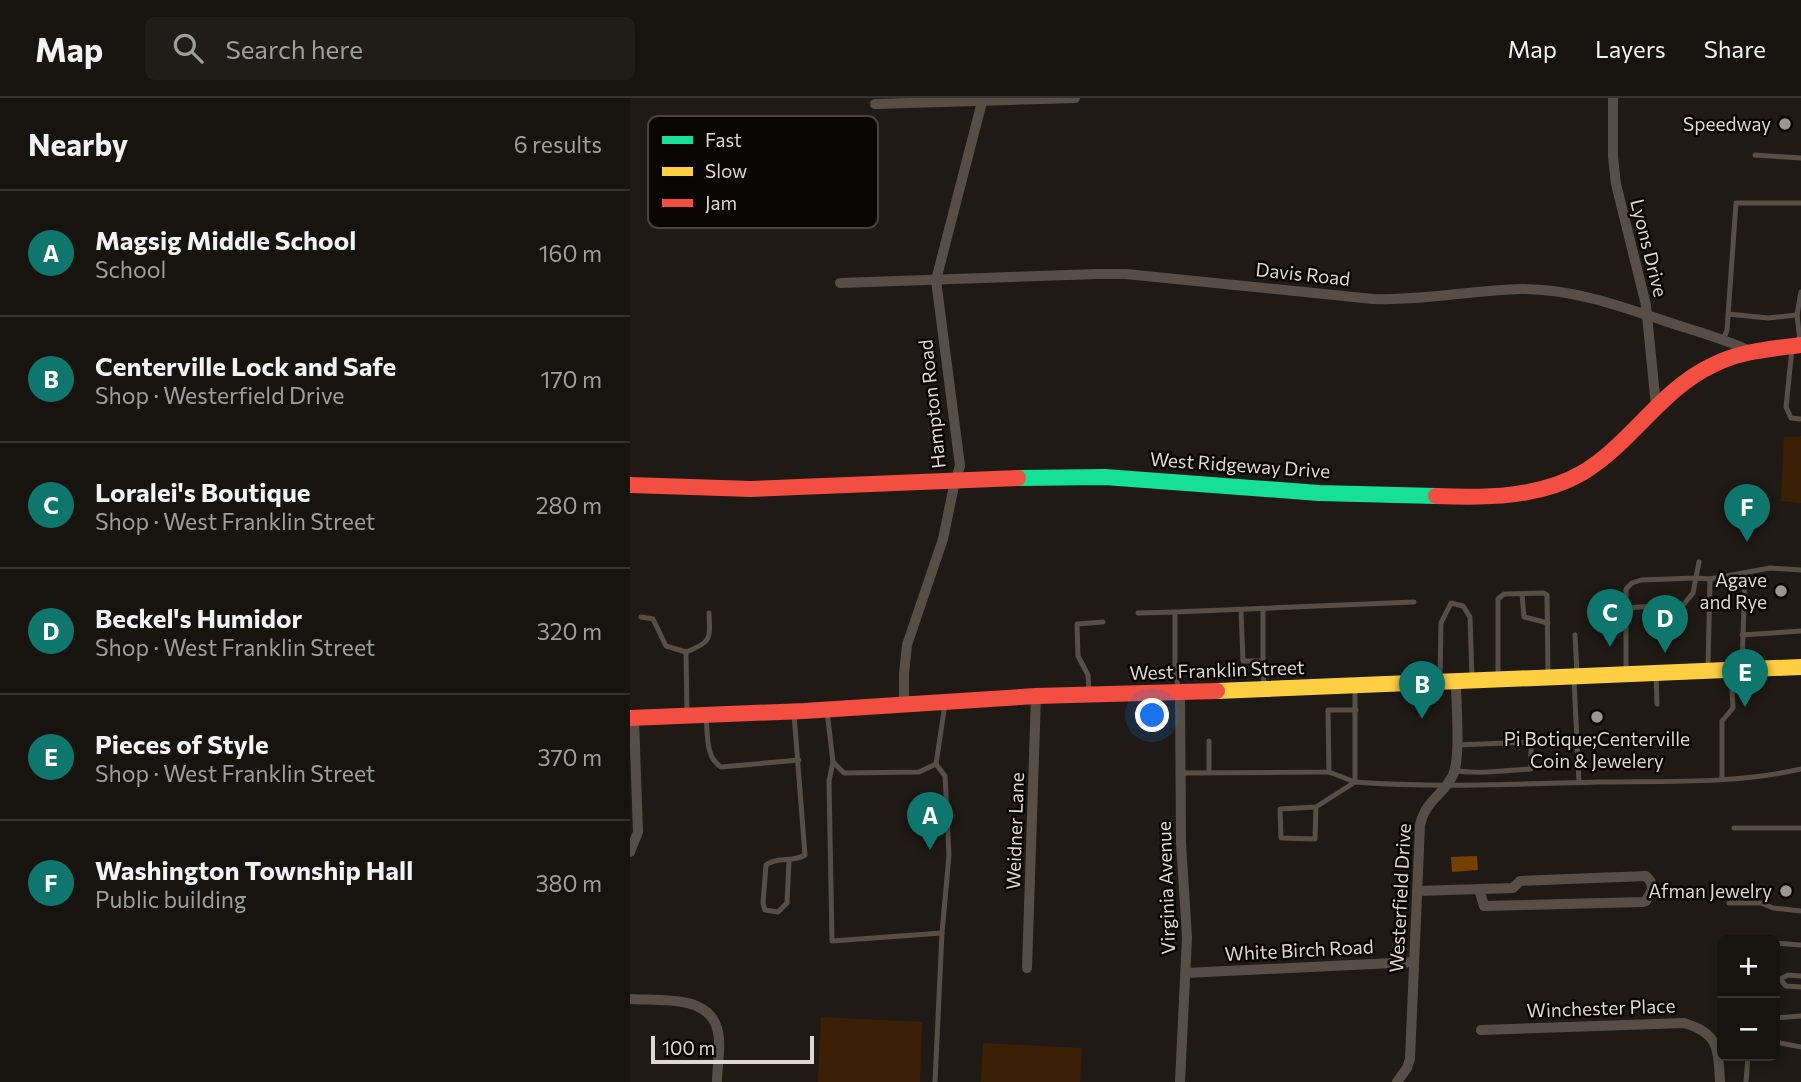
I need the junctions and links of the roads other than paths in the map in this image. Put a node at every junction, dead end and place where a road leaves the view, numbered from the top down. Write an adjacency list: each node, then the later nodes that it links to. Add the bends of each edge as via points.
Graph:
1 (1075, 98): 3 (street)
2 (1613, 98): 12 (street, Lyons Drive, via 1616,184)
3 (982, 99): 4 (street); 8 (street, Hampton Road)
4 (875, 104)
5 (1755, 155): 6 (lane)
6 (1801, 158)
7 (1801, 203): 11 (lane, via 1736,203)
8 (936, 280): 9 (street, Davis Road); 12 (street, Davis Road, via 1126,274 1394,300 1544,290); 19 (street, Hampton Road, via 960,466)
9 (841, 283)
10 (1801, 292): 13 (lane)
11 (1728, 314): 13 (lane); 14 (lane)
12 (1647, 315): 14 (street, Davis Road); 17 (street, Lyons Drive)
13 (1797, 315): 15 (lane)
14 (1723, 341): 16 (street, Davis Road)
15 (1798, 345): 16 (street, West Ridgeway Drive); 18 (lane, via 1786,407 1791,418)
16 (1752, 352): 17 (street, West Ridgeway Drive, via 1704,369)
17 (1656, 406): 19 (street, West Ridgeway Drive, via 1603,459 1572,479 1491,495 1307,492 1098,477)
18 (1801, 419)
19 (955, 481): 20 (street, West Ridgeway Drive, via 751,489); 57 (street, Hampton Road, via 943,539 907,645)
20 (630, 485)
21 (1699, 562): 24 (lane)
22 (1801, 570): 23 (lane, via 1770,568)
23 (1745, 573): 25 (lane); 39 (lane)
24 (1696, 578): 25 (lane); 28 (lane, via 1691,598 1684,604); 28 (lane, via 1632,583 1626,589)
25 (1710, 579): 44 (lane)
26 (1522, 594): 36 (lane, via 1524,617); 36 (lane, via 1546,594); 49 (lane, via 1504,594 1497,599)
27 (1414, 602): 30 (lane)
28 (1625, 608): 46 (lane)
29 (1241, 610): 30 (lane); 31 (lane); 41 (lane, via 1243,661)
30 (1263, 610): 41 (lane)
31 (1175, 612): 33 (lane); 53 (lane, via 1175,671)
32 (709, 613): 40 (lane, via 705,645)
33 (1138, 613)
34 (641, 617): 40 (lane, via 653,619 666,646)
35 (1103, 622): 54 (lane, via 1077,624 1078,656 1088,675)
36 (1548, 624): 48 (lane)
37 (1801, 631): 39 (lane)
38 (1576, 635): 47 (lane)
39 (1742, 635): 43 (lane)
40 (686, 652): 63 (lane)
41 (1263, 661): 52 (lane)
42 (1801, 667): 43 (street, West Franklin Street)
43 (1737, 671): 44 (street, West Franklin Street); 75 (lane, via 1733,708 1722,721)
44 (1708, 672): 45 (street, West Franklin Street)
45 (1656, 674): 46 (street, West Franklin Street); 58 (lane)
46 (1626, 675): 47 (street, West Franklin Street)
47 (1576, 677): 48 (street, West Franklin Street); 77 (lane)
48 (1548, 678): 49 (street, West Franklin Street)
49 (1498, 680): 50 (street, West Franklin Street)
50 (1456, 682): 50 (lane, via 1441,623 1451,603 1462,606 1470,617); 51 (street, West Franklin Street); 66 (street, Westerfield Drive)
51 (1355, 685): 52 (street, West Franklin Street); 60 (lane)
52 (1264, 689): 53 (street, West Franklin Street)
53 (1180, 693): 54 (street, West Franklin Street); 73 (street, Virginia Avenue)
54 (1089, 695): 55 (street, West Franklin Street)
55 (1036, 696): 56 (street, West Franklin Street); 93 (street, Weidner Lane)
56 (945, 703): 57 (street, West Franklin Street); 69 (lane)
57 (904, 704): 59 (street, West Franklin Street)
58 (1657, 704)
59 (827, 708): 61 (street, West Franklin Street); 68 (lane)
60 (1356, 710): 72 (lane, via 1328,710); 76 (lane)
61 (794, 711): 62 (street, West Franklin Street); 67 (lane)
62 (706, 715): 63 (street, West Franklin Street); 67 (lane, via 710,755 721,767)
63 (687, 717): 64 (street, West Franklin Street)
64 (631, 719): 79 (street)
65 (1209, 741): 74 (lane)
66 (1456, 745): 71 (street, Westerfield Drive); 71 (lane, via 1531,743 1531,769)
67 (799, 760): 84 (lane, via 804,855)
68 (833, 762): 69 (lane, via 844,773 919,772); 89 (lane, via 829,781 832,941)
69 (936, 764): 89 (lane, via 945,776 949,855)
70 (1801, 769): 75 (lane)
71 (1454, 770): 78 (street, Westerfield Drive)
72 (1329, 772): 74 (lane); 76 (lane)
73 (1181, 773): 74 (lane); 94 (street, Virginia Avenue)
74 (1209, 773)
75 (1722, 778): 77 (lane)
76 (1355, 782): 78 (lane); 80 (lane)
77 (1579, 782): 78 (lane)
78 (1446, 786): 86 (street, Westerfield Drive, via 1423,813)
79 (634, 794): 83 (street, via 638,832)
80 (1316, 807): 80 (lane, via 1280,809 1281,838 1315,839)
81 (1734, 828): 82 (lane)
82 (1801, 828)
83 (630, 852)
84 (789, 861): 84 (lane, via 787,903 778,912 765,911 764,868 769,862)
85 (1479, 889): 85 (street, via 1513,888 1520,881 1646,876 1652,890 1643,902 1484,906); 86 (street)
86 (1417, 891): 92 (street, Westerfield Drive)
87 (1729, 903): 88 (lane, via 1761,903)
88 (1801, 911)
89 (942, 933): 107 (lane)
90 (1780, 943): 91 (lane)
91 (1801, 945)
92 (1414, 962): 94 (street, White Birch Road); 109 (street, Westerfield Drive, via 1409,1059)
93 (1027, 968)
94 (1186, 973): 108 (street, Virginia Avenue)
95 (1801, 976): 96 (lane)
96 (1780, 978)
97 (1780, 981): 98 (lane)
98 (1801, 987)
99 (630, 999): 106 (street, via 692,1004 709,1013 719,1035)
100 (1801, 1016): 101 (lane)
101 (1780, 1018)
102 (1482, 1030): 110 (street, Winchester Place, via 1684,1023 1702,1028 1718,1047)
103 (1780, 1043): 104 (lane)
104 (1801, 1047)
105 (1748, 1061): 111 (lane)
106 (717, 1082)
107 (935, 1082)
108 (1180, 1082)
109 (1397, 1082)
110 (1720, 1082)
111 (1746, 1082)

